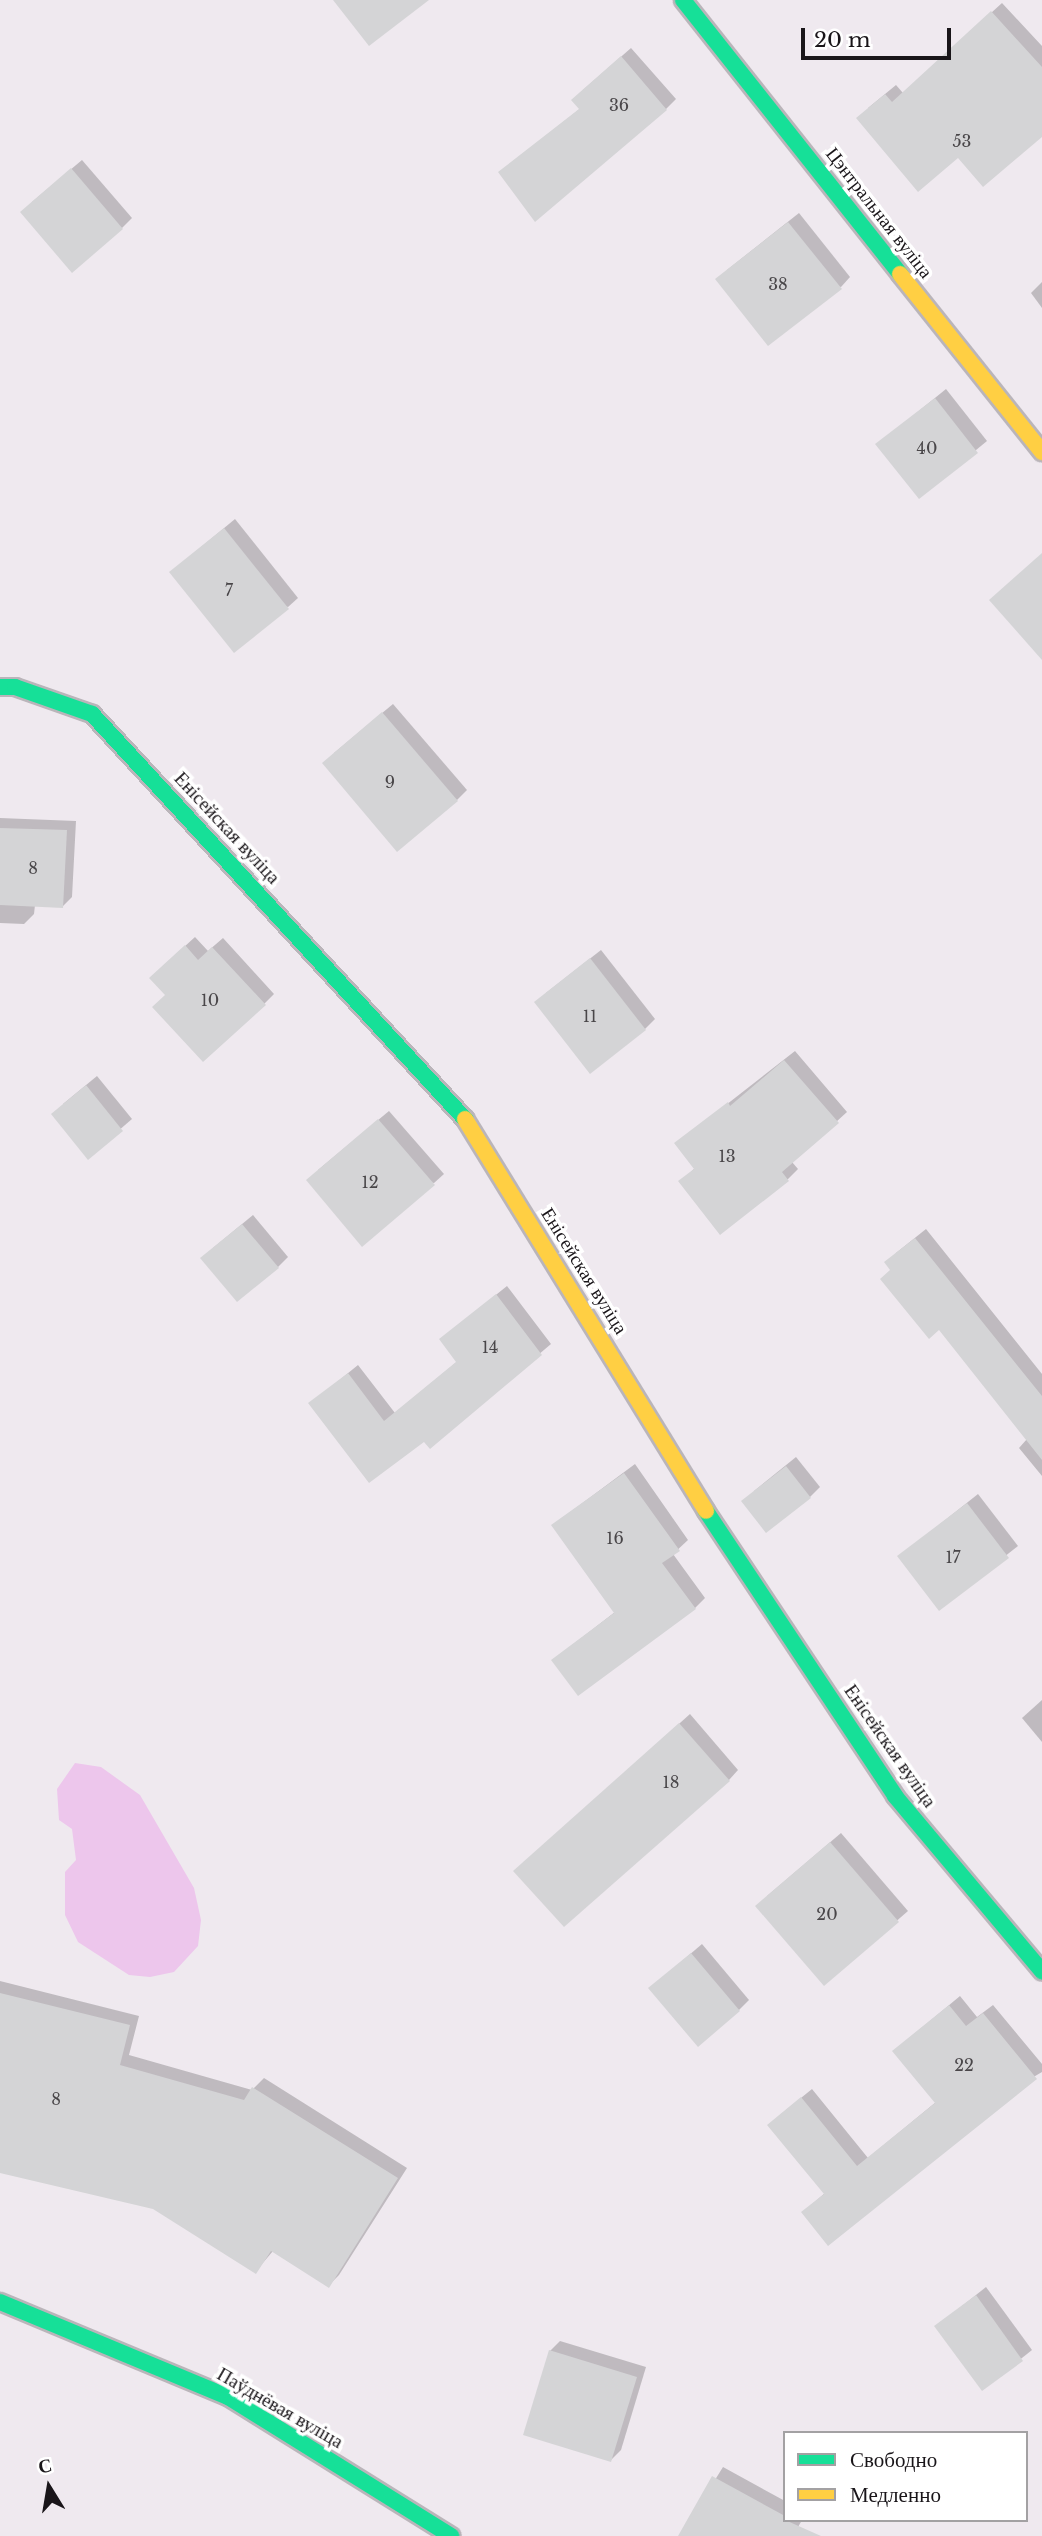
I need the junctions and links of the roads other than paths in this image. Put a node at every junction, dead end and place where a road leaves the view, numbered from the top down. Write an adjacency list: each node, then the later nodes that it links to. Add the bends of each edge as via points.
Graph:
1 (683, 0): 2 (street, Цэнтральная вуліца)
2 (1042, 452)
3 (0, 687): 4 (street, Енісейская вуліца, via 15,687 92,714 457,1106 719,1532 895,1796)
4 (1042, 1971)
5 (0, 2302): 6 (street, Паўднёвая вуліца, via 228,2398)
6 (451, 2536)

